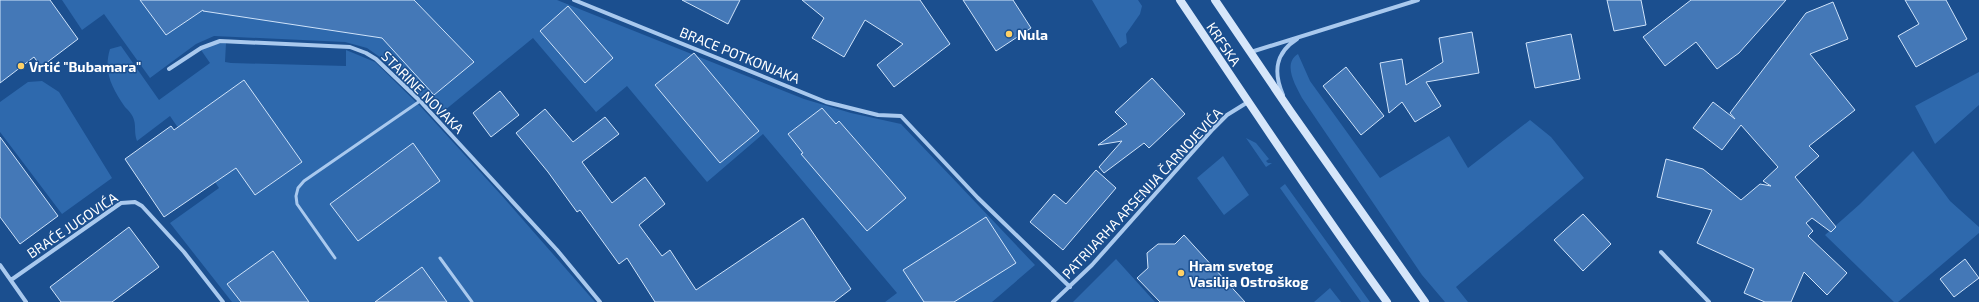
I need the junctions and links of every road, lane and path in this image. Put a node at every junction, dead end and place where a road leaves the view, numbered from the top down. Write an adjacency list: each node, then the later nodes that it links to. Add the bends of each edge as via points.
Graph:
1 (574, 0): 16 (street, BRACE POTKONJAKA, via 826,102 878,115 901,116 978,198)
2 (1180, 0): 9 (main road, KRFSKA)
3 (1215, 0): 6 (main road, KRFSKA)
4 (1418, 0): 5 (street)
5 (1302, 36): 6 (street); 10 (street, via 1290,43 1278,57 1281,90)
6 (1250, 52): 10 (main road, KRFSKA)
7 (169, 69): 8 (street, STARINE NOVAKA, via 201,48 220,41 350,47 366,52 376,59)
8 (420, 101): 12 (lane, via 326,165 298,188 297,204); 20 (street, STARINE NOVAKA, via 552,245)
9 (1248, 102): 16 (street, PATRIJARHA ARSENIJA ČARNOJEVIĆA, via 1227,115 1213,129); 22 (main road, KRFSKA)
10 (1291, 112): 23 (main road, KRFSKA)
11 (1661, 252): 24 (street)
12 (335, 258)
13 (440, 258): 19 (lane)
14 (0, 265): 15 (street)
15 (11, 280): 17 (street); 18 (street, BRAĆE JUGOVIĆA, via 121,203 131,201 142,206 184,252)
16 (1070, 287): 21 (street, PATRIJARHA ARSENIJA ČARNOJEVIĆA)
17 (26, 302)
18 (223, 302)
19 (472, 302)
20 (600, 302)
21 (1053, 302)
22 (1386, 302)
23 (1425, 302)
24 (1709, 302)

